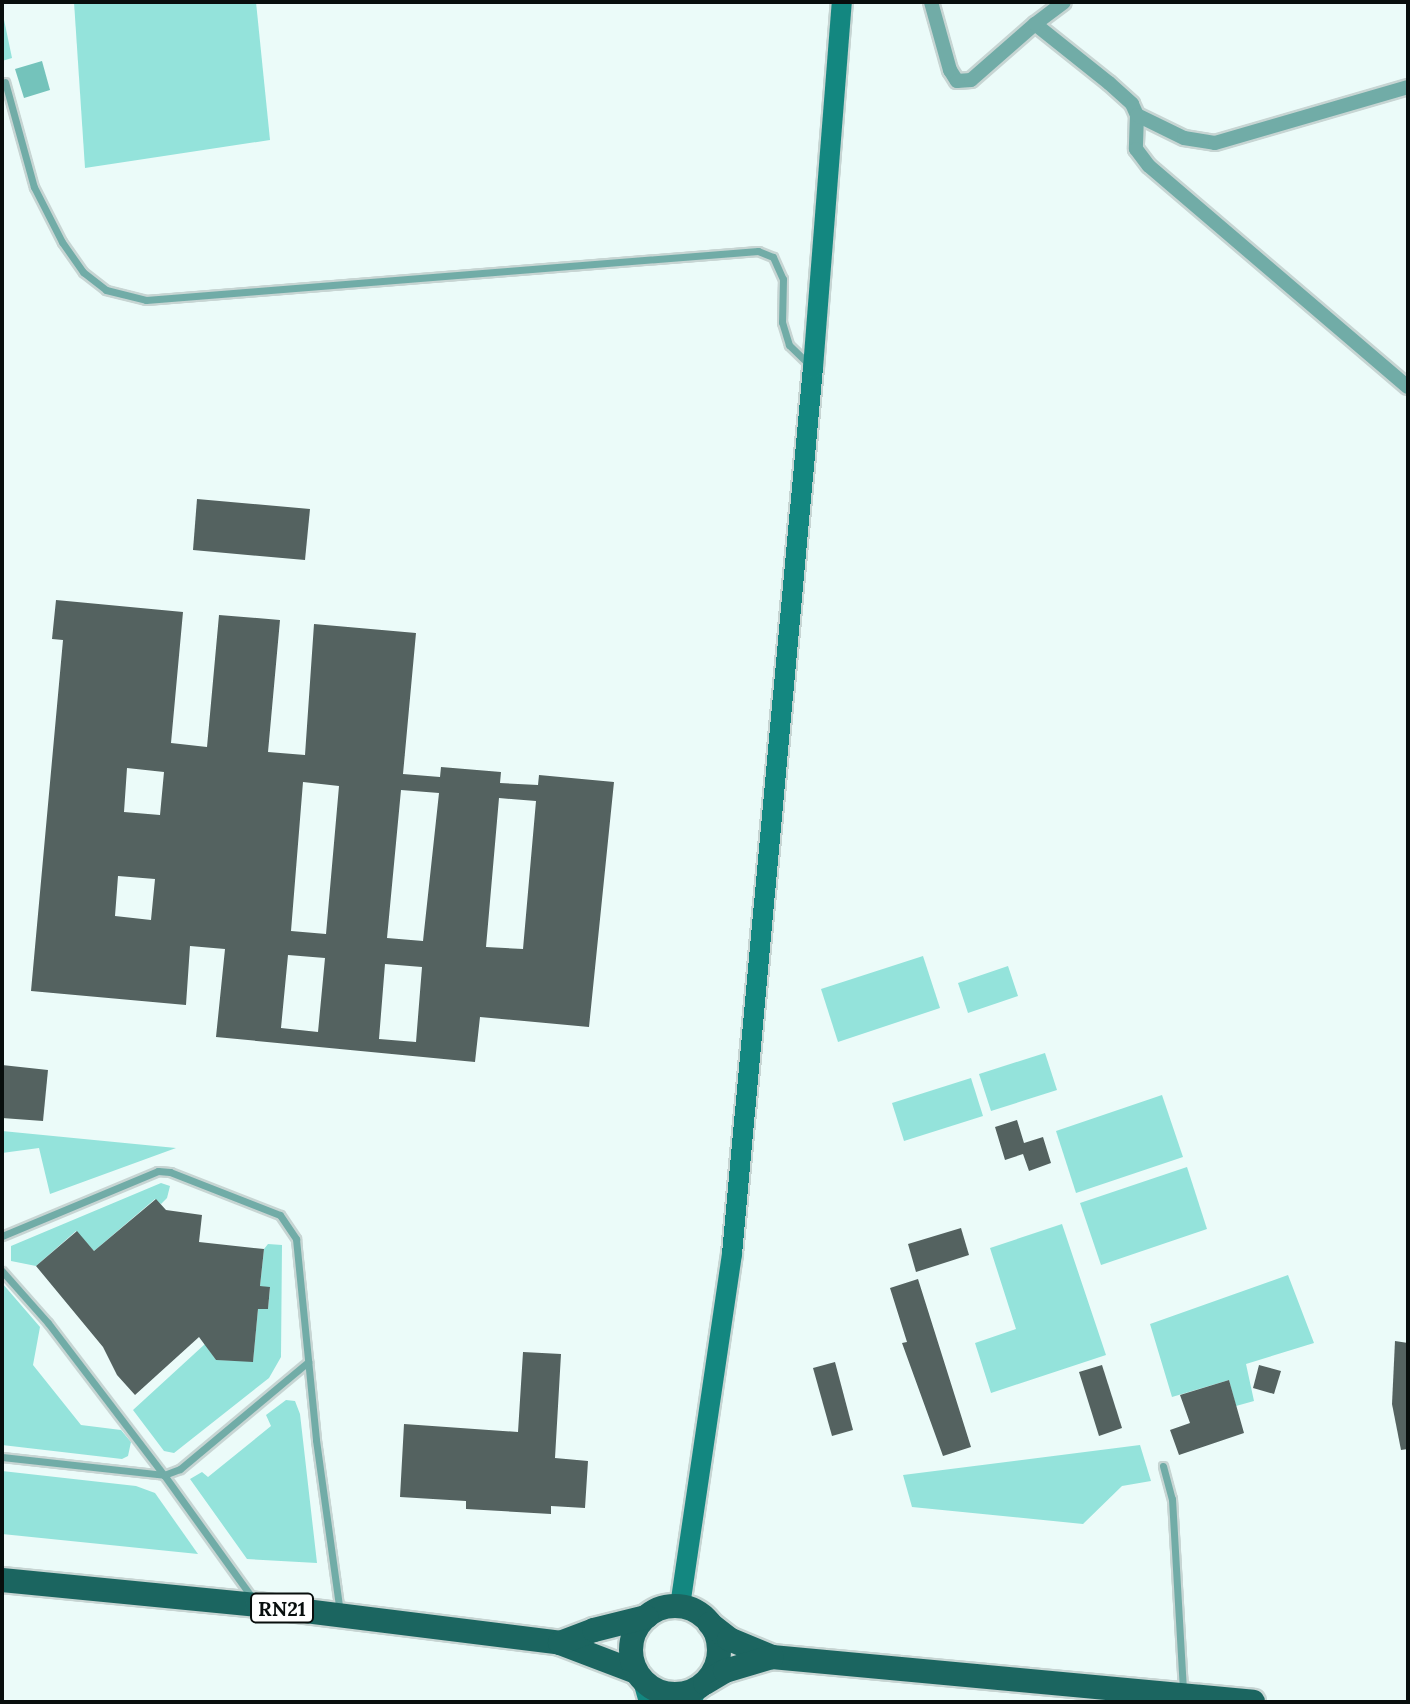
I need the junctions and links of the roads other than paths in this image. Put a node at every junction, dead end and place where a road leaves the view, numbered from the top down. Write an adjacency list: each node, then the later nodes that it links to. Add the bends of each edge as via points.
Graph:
1 (842, 2): 8 (street)
2 (931, 2): 4 (street, via 957,81 971,80)
3 (1064, 2): 4 (street)
4 (1035, 24): 7 (street, via 1109,83)
5 (5, 82): 8 (lane, via 34,187 62,242 83,272 106,290 146,300 758,251 773,257 783,279 782,322 789,345)
6 (1408, 87): 7 (street, via 1215,143 1184,138)
7 (1137, 115): 9 (street, via 1136,149 1149,166)
8 (813, 368): 18 (street, via 732,1254)
9 (1408, 387)
10 (2, 1236): 12 (lane, via 158,1171 280,1215 296,1239)
11 (2, 1271): 15 (lane)
12 (308, 1362): 15 (lane, via 180,1469); 19 (lane)
13 (2, 1457): 15 (lane)
14 (1163, 1466): 27 (lane, via 1172,1499)
15 (164, 1475): 17 (lane)
16 (2, 1580): 17 (main road, RN21)
17 (257, 1605): 19 (main road, RN21)
18 (680, 1606): 20 (main road, RN21); 21 (main road, RN21)
19 (340, 1615): 22 (main road, RN21)
20 (646, 1617): 22 (main road, RN21); 24 (main road, via 632,1639 631,1656)
21 (710, 1624): 23 (main road, RN21, via 729,1639); 25 (main road, via 719,1654)
22 (560, 1643): 24 (main road, RN21)
23 (772, 1657): 25 (main road, RN21, via 725,1671); 26 (main road, RN21)
24 (643, 1685): 25 (main road, RN21, via 675,1695)
25 (698, 1691)
26 (1072, 1693): 27 (main road, RN21)
27 (1183, 1694): 28 (main road, RN21)
28 (1250, 1702)

